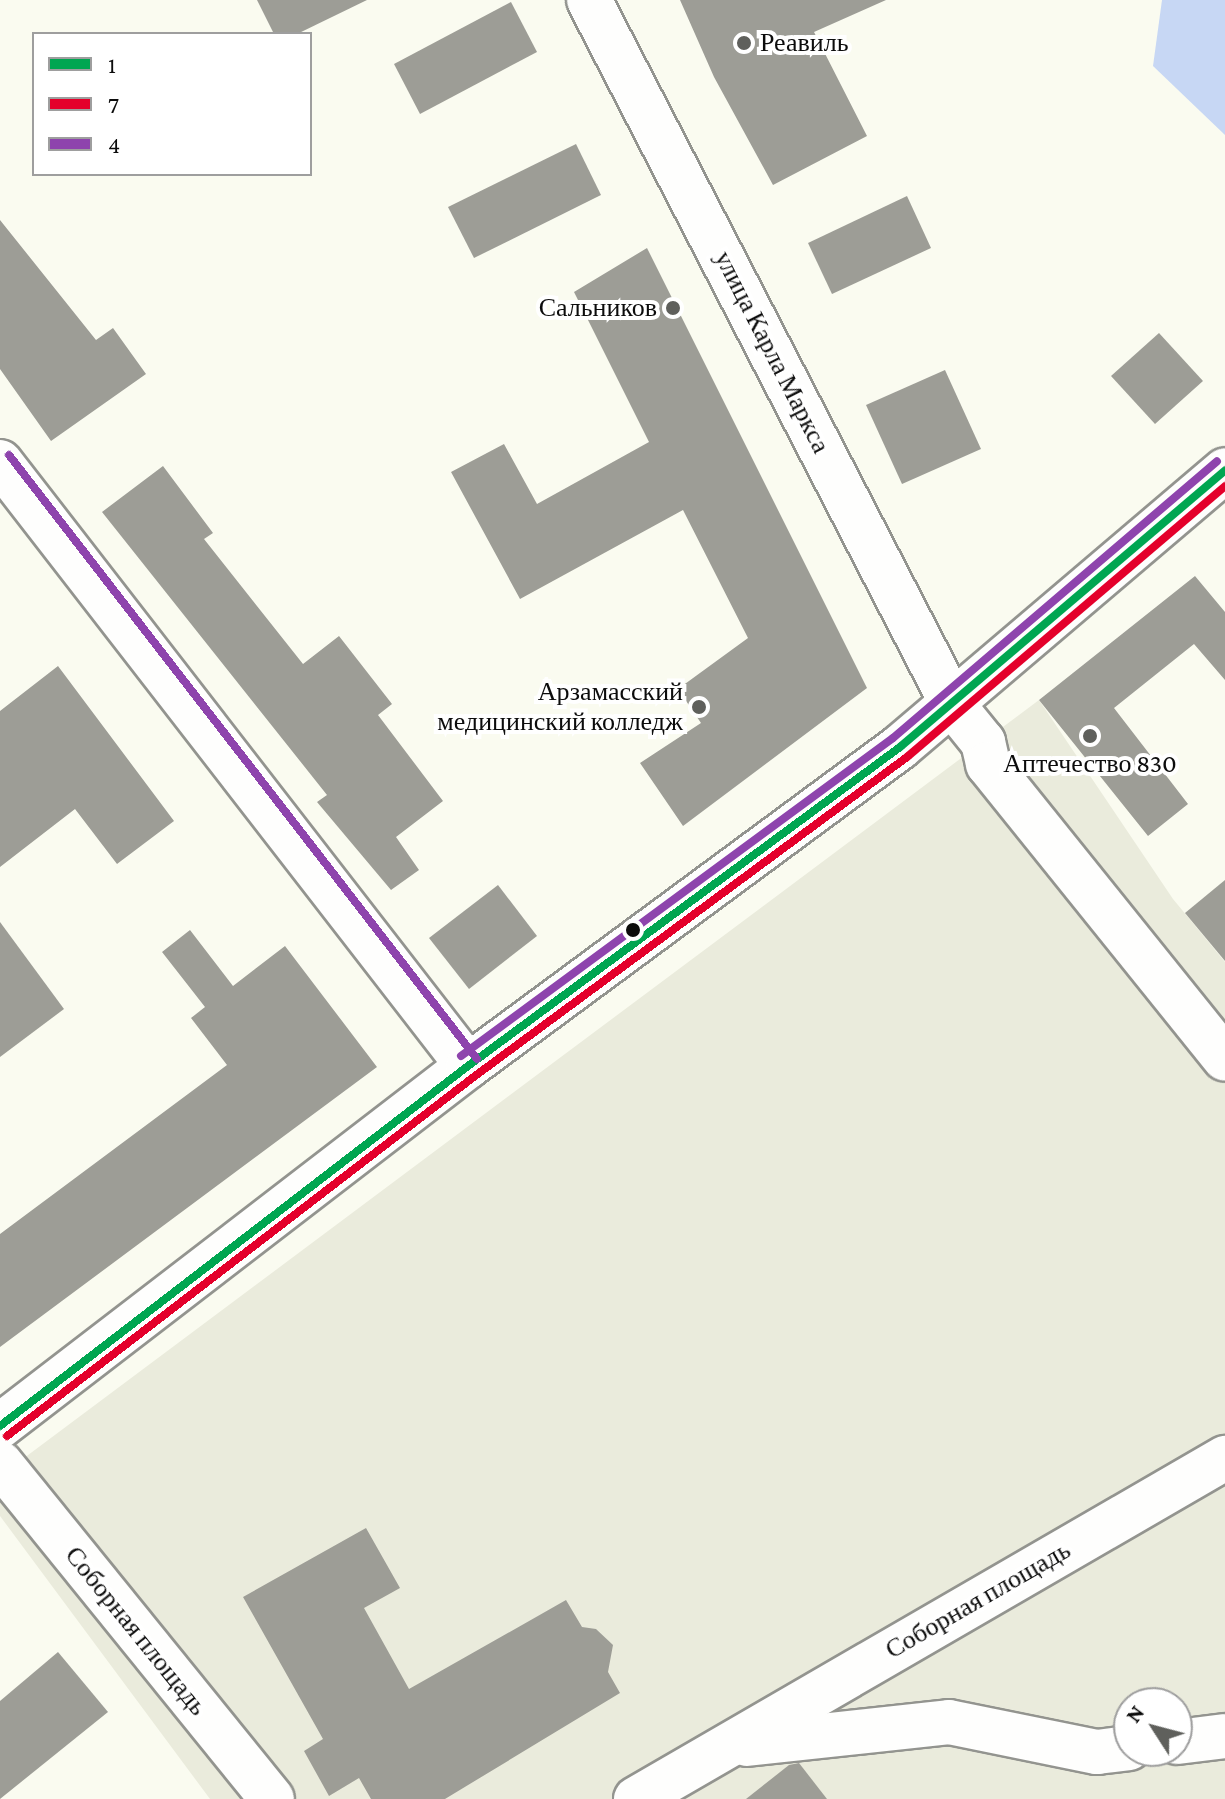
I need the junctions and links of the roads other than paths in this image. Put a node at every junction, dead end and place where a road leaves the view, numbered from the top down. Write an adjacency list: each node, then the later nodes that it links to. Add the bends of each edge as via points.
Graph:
1 (589, 0): 4 (street, улица Карла Маркса)
2 (0, 462): 8 (street)
3 (1225, 470): 4 (street)
4 (953, 705): 5 (street); 8 (street)
5 (983, 742): 6 (street); 7 (street, via 988,764)
6 (1225, 1042)
7 (1225, 1059)
8 (468, 1066): 9 (street)
9 (0, 1426)
10 (1225, 1458): 14 (street, Соборная площадь)
11 (0, 1463): 16 (street, Соборная площадь)
12 (1225, 1736): 13 (street)
13 (1193, 1740)
14 (733, 1746): 15 (street, Соборная площадь, via 949,1722 1097,1752); 17 (street, Соборная площадь)
15 (1113, 1750)
16 (272, 1799)
17 (636, 1799)

